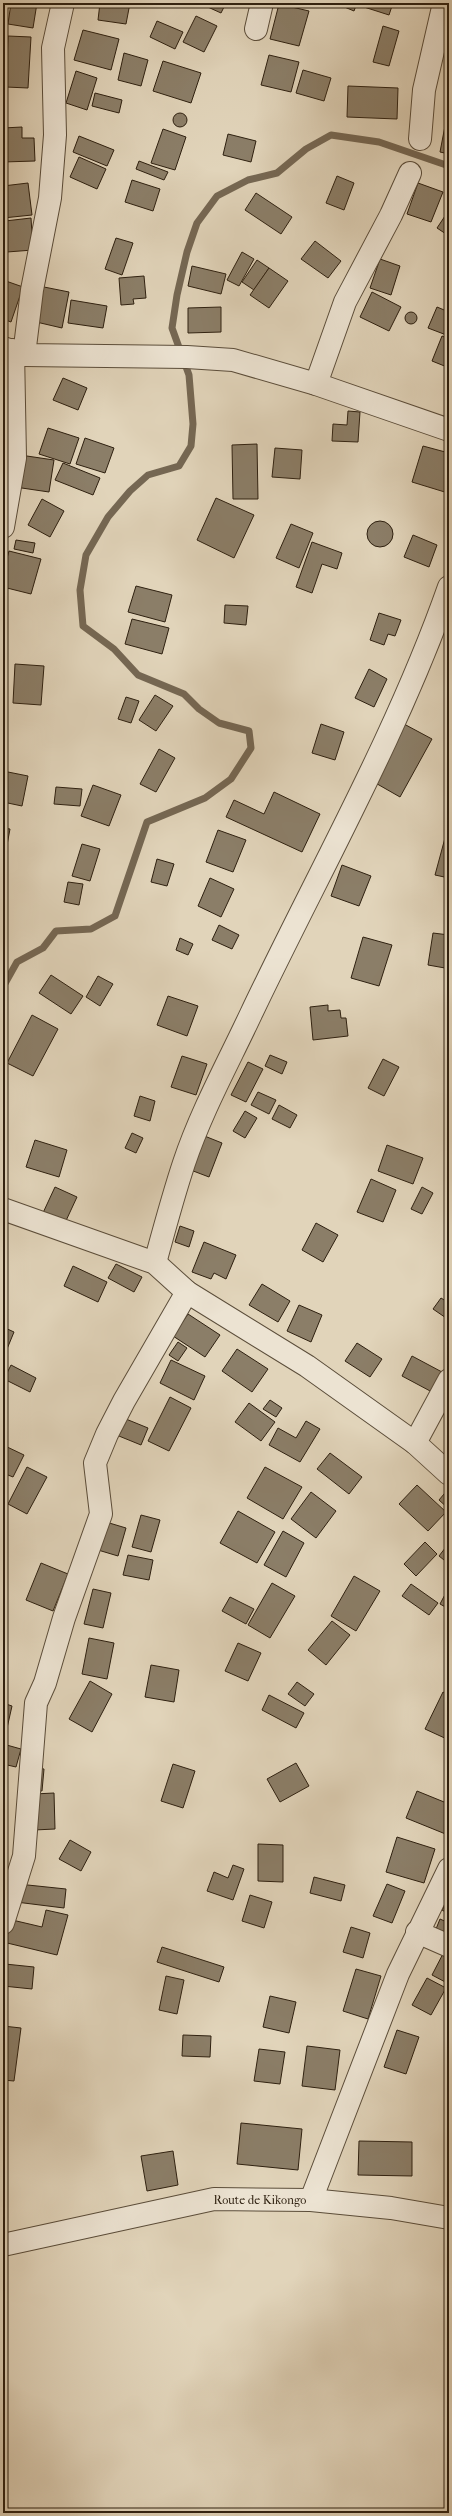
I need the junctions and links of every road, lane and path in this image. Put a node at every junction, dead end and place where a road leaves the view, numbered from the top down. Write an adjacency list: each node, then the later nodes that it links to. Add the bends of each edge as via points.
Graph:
1 (63, 3): 7 (street, via 53,48 56,136 50,198 32,290)
2 (262, 3): 4 (street)
3 (444, 3): 5 (street, via 424,90)
4 (256, 29)
5 (420, 139)
6 (410, 173): 8 (street, via 345,302)
7 (13, 351): 8 (street, via 233,360); 10 (street, via 15,458)
8 (316, 384): 9 (street)
9 (449, 430)
10 (3, 527)
11 (449, 587): 13 (street, via 434,630 362,791 291,932 184,1162)
12 (3, 1209): 13 (street)
13 (155, 1263): 14 (street)
14 (186, 1292): 16 (street, via 307,1366); 19 (street, via 124,1401 95,1463 101,1514 36,1704 24,1856)
15 (449, 1380): 16 (street)
16 (415, 1443): 17 (street)
17 (449, 1474)
18 (449, 1869): 20 (street)
19 (3, 1922)
20 (417, 1932): 21 (street); 22 (street, via 398,1974)
21 (449, 1946)
22 (311, 2200): 23 (street, Route de Kikongo, via 391,2208); 24 (street, Route de Kikongo, via 214,2199)
23 (449, 2218)
24 (3, 2244)

